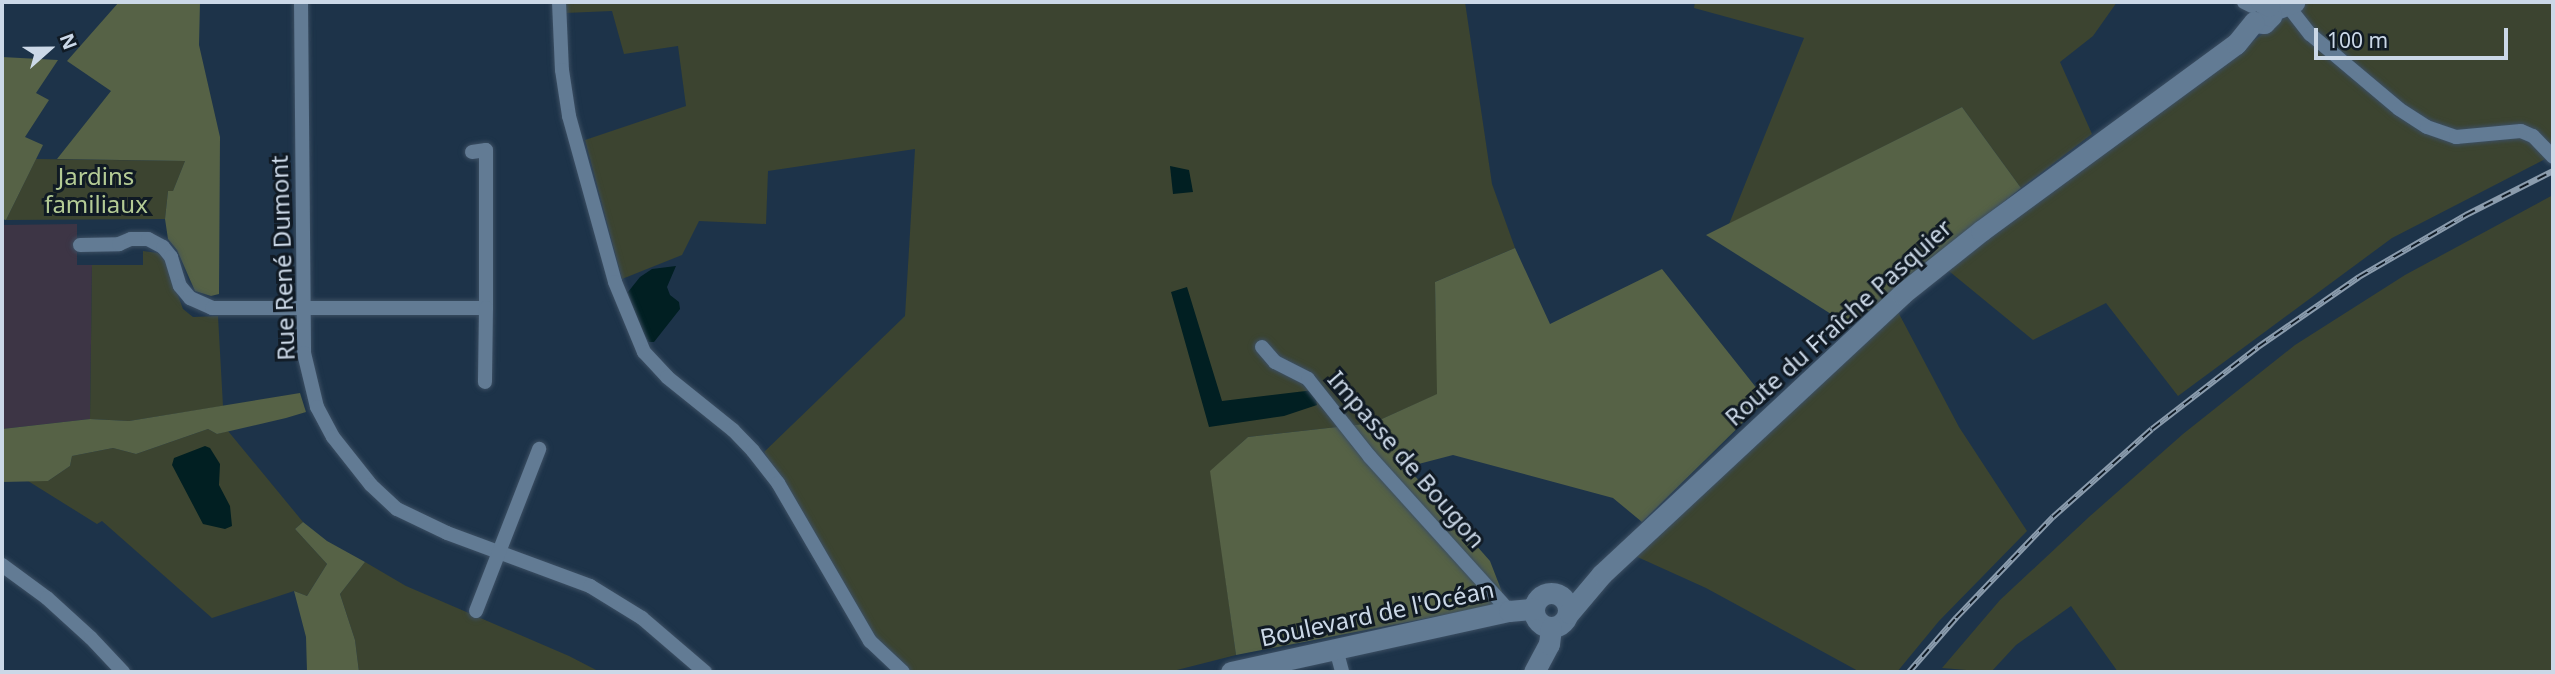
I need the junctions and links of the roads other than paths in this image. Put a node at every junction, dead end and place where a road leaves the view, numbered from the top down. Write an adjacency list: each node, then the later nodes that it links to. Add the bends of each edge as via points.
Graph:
1 (301, 2): 7 (street, Rue René Dumont)
2 (559, 2): 24 (street, via 569,116 615,282 643,352 733,430 778,483 870,641)
3 (2266, 6): 5 (street, via 2310,34 2427,127 2456,137 2521,131); 14 (main road, Route du Fraîche Pasquier, via 2236,44 1916,282)
4 (472, 152): 8 (street, via 486,150)
5 (2549, 152)
6 (80, 244): 7 (street, via 148,239 171,257 180,286 190,298 212,308)
7 (302, 307): 8 (street); 12 (street, Rue René Dumont, via 310,386 333,437 351,461 397,509)
8 (486, 308): 10 (street)
9 (1262, 347): 18 (street, Impasse de Bougon, via 1275,362 1308,379 1370,457)
10 (485, 383)
11 (539, 449): 12 (street)
12 (499, 552): 17 (street); 23 (street, Rue René Dumont, via 590,586 642,618)
13 (2, 565): 22 (street, via 47,598)
14 (1602, 574): 15 (main road, Route du Fraîche Pasquier); 19 (main road, Route du Fraîche Pasquier)
15 (1557, 594): 16 (main road, via 1540,597); 19 (main road, via 1566,601)
16 (1534, 609): 18 (main road, Boulevard de l'Océan); 20 (main road, via 1537,620)
17 (476, 611)
18 (1508, 611): 21 (main road, Boulevard de l'Océan)
19 (1569, 613): 20 (main road, via 1563,624)
20 (1551, 628): 27 (main road, via 1549,644)
21 (1336, 649): 25 (main road, Boulevard de l'Océan); 26 (street)
22 (123, 672)
23 (705, 672)
24 (903, 672)
25 (1231, 672)
26 (1342, 672)
27 (1534, 672)

